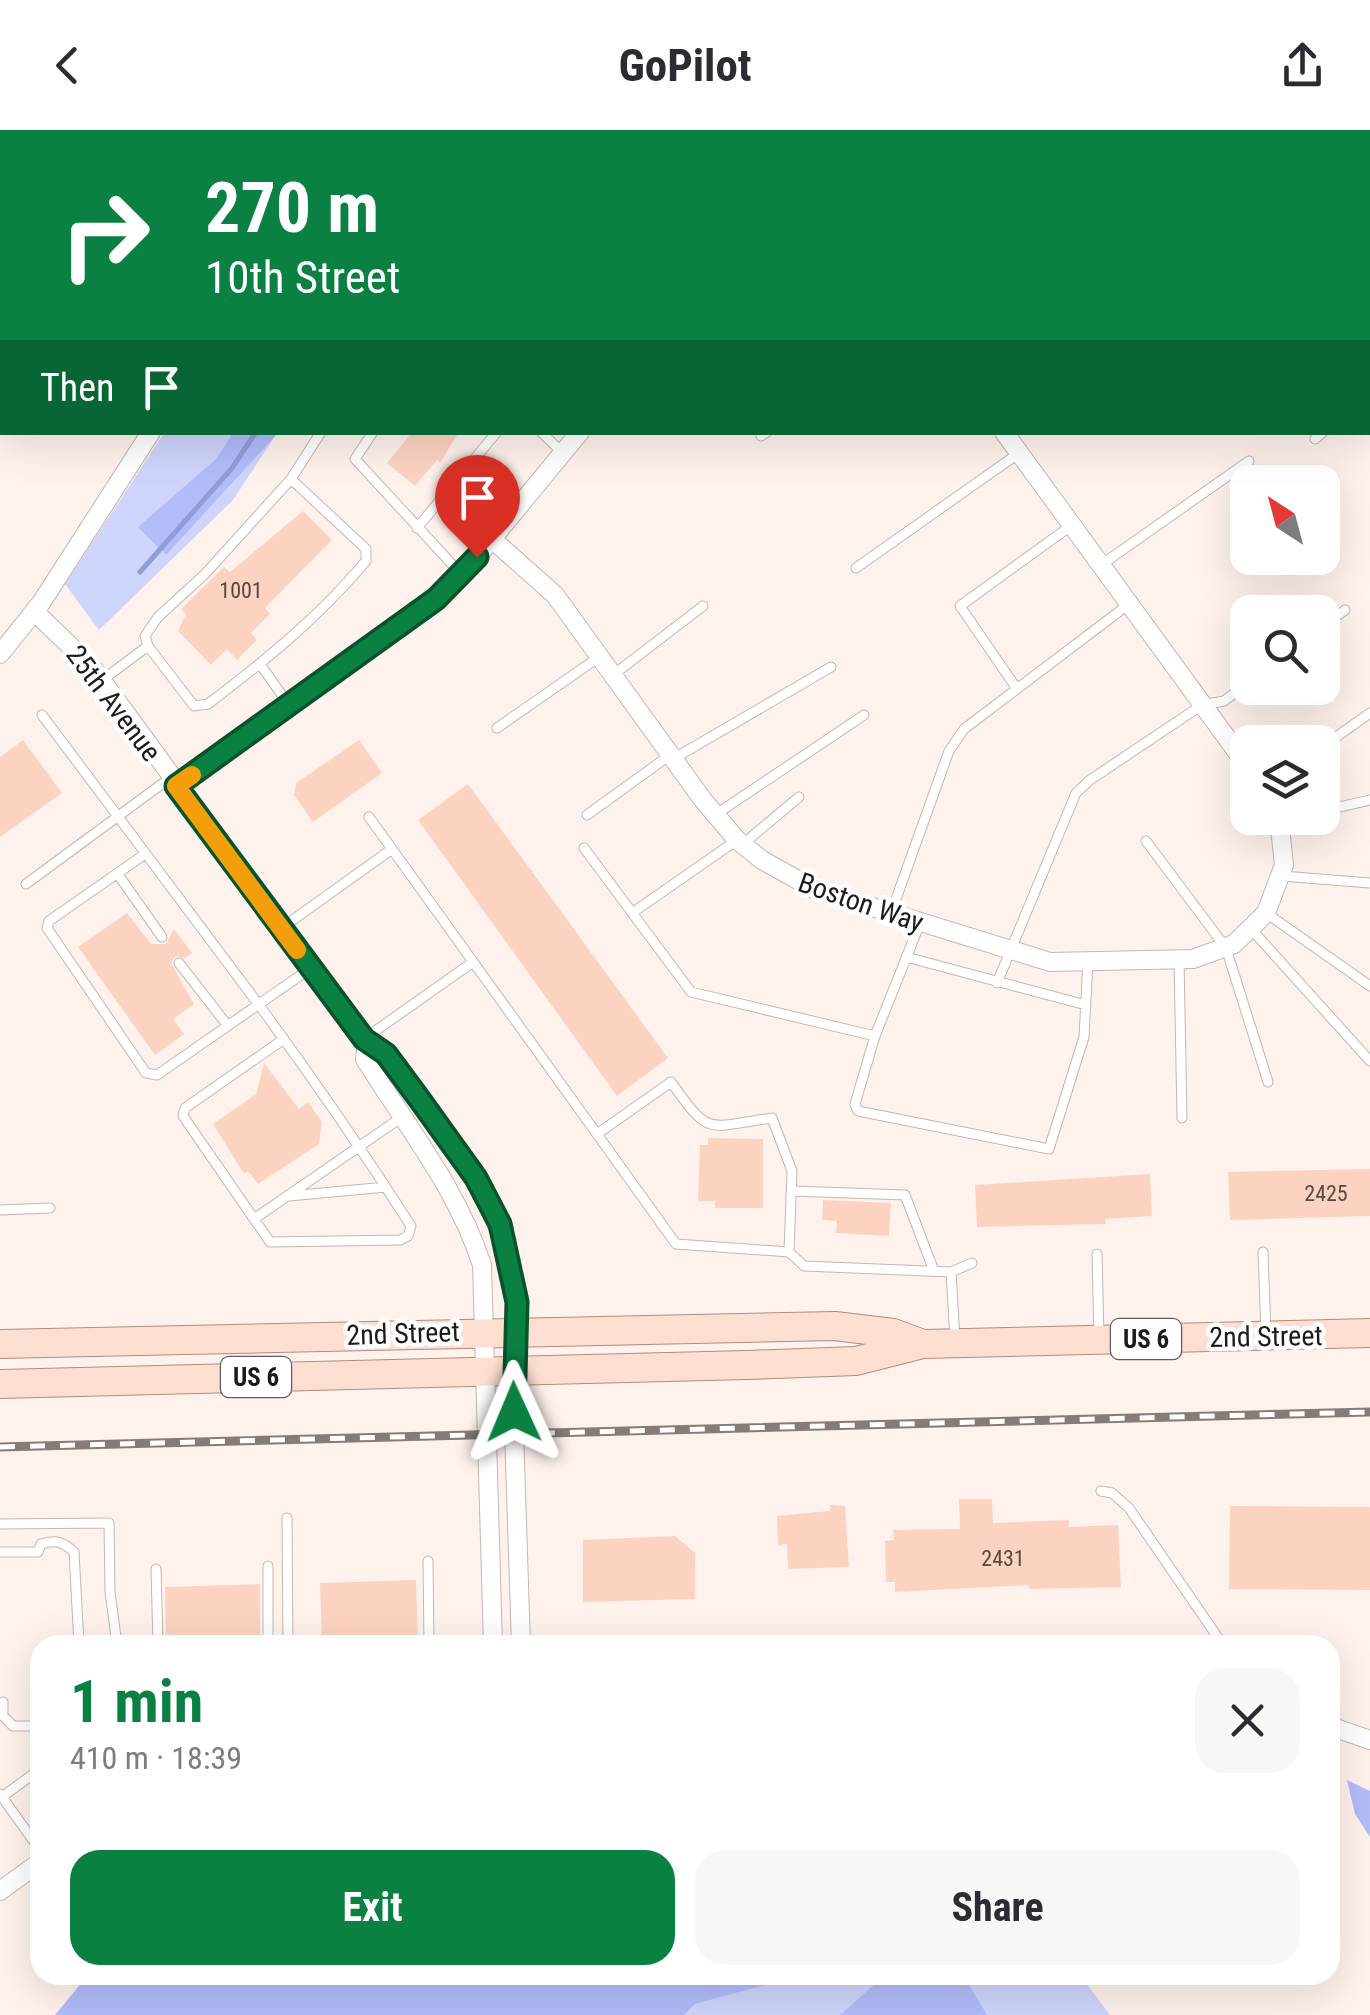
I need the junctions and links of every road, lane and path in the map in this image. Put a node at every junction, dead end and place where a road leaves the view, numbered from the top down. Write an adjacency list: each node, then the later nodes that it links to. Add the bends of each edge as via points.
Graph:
1 (149, 435): 21 (street)
2 (319, 435): 11 (lane)
3 (372, 435): 13 (lane, via 356,459)
4 (494, 435): 13 (lane)
5 (545, 435): 8 (lane)
6 (578, 435): 8 (street)
7 (1006, 435): 9 (street)
8 (563, 453): 14 (street)
9 (1019, 453): 12 (street); 16 (lane)
10 (1249, 461): 15 (lane)
11 (290, 479): 23 (lane, via 158,617 146,636); 26 (lane, via 368,555 300,633)
12 (1072, 525): 15 (street); 30 (lane, via 960,606)
13 (417, 528): 17 (lane)
14 (492, 539): 17 (street); 25 (street, Boston Way, via 555,595)
15 (1100, 565): 18 (street)
16 (856, 568)
17 (462, 575): 32 (street)
18 (1129, 604): 30 (lane); 33 (street)
19 (704, 606): 28 (lane)
20 (1345, 610): 22 (lane)
21 (34, 612): 24 (street); 29 (street, 25th Avenue)
22 (1340, 614)
23 (148, 646): 26 (lane, via 200,708); 29 (lane)
24 (0, 654)
25 (600, 657): 28 (street, Boston Way); 37 (lane)
26 (260, 664): 32 (lane)
27 (831, 667): 40 (lane)
28 (613, 675): 40 (street, Boston Way)
29 (102, 682): 41 (street, 25th Avenue)
30 (1017, 689): 61 (lane, via 964,729 948,751)
31 (1230, 696): 33 (lane)
32 (289, 705): 41 (street)
33 (1202, 705): 39 (street); 67 (lane, via 1076,793)
34 (1370, 713): 38 (lane)
35 (42, 715): 47 (lane)
36 (864, 716): 46 (lane)
37 (497, 728)
38 (1340, 734)
39 (1230, 743)
40 (672, 757): 45 (lane); 46 (street, Boston Way)
41 (173, 782): 47 (lane); 63 (street, 25th Avenue)
42 (799, 797): 51 (lane)
43 (1370, 800): 44 (lane)
44 (1340, 807)
45 (588, 815)
46 (715, 815): 51 (street, Boston Way)
47 (118, 816): 54 (lane); 58 (lane)
48 (369, 817): 53 (lane)
49 (1285, 835): 56 (street, Boston Way)
50 (1146, 840): 66 (lane)
51 (740, 842): 60 (lane); 61 (street, Boston Way, via 788,877)
52 (584, 848): 60 (lane)
53 (392, 849): 63 (lane); 71 (lane)
54 (145, 854): 55 (lane); 76 (lane)
55 (116, 873): 65 (lane); 78 (lane, via 47,928 146,1073 157,1074)
56 (1282, 876): 57 (lane); 59 (street, Boston Way)
57 (1370, 882)
58 (26, 884)
59 (1266, 913): 64 (street, Boston Way); 75 (lane)
60 (632, 914): 79 (lane, via 690,992)
61 (891, 914): 62 (street, Boston Way)
62 (920, 922): 67 (street, Boston Way); 68 (lane)
63 (281, 928): 73 (street, 25th Avenue)
64 (1252, 930): 66 (street, Boston Way); 82 (lane)
65 (162, 937)
66 (1226, 948): 69 (street, Boston Way); 83 (lane)
67 (1007, 950): 70 (street, Boston Way, via 1050,962); 74 (lane)
68 (906, 957): 74 (lane); 79 (lane)
69 (1179, 959): 70 (street, Boston Way); 85 (lane)
70 (1088, 961): 77 (lane)
71 (474, 962): 81 (lane); 86 (lane)
72 (179, 963): 78 (lane)
73 (311, 968): 76 (lane); 81 (street, 25th Avenue)
74 (996, 983): 77 (lane)
75 (1370, 986)
76 (259, 1005): 78 (lane); 80 (lane)
77 (1086, 1005): 79 (lane, via 1084,1037 1051,1146 1044,1150 858,1112)
78 (228, 1026)
79 (875, 1036)
80 (284, 1039): 87 (lane); 93 (lane, via 183,1112)
81 (365, 1041): 84 (street, 25th Avenue, via 366,1058); 100 (street, 25th Avenue, via 386,1054 476,1178 500,1224)
82 (1370, 1061)
83 (1268, 1082)
84 (402, 1116): 87 (lane); 101 (street, 25th Avenue, via 470,1228 482,1265)
85 (1182, 1118)
86 (598, 1134): 89 (lane, via 670,1082 700,1122 772,1118 792,1171); 94 (lane, via 676,1244)
87 (360, 1146): 88 (lane); 90 (lane)
88 (386, 1187): 90 (lane); 93 (lane, via 411,1226 400,1240 270,1242)
89 (792, 1190): 94 (lane); 98 (lane, via 905,1195)
90 (288, 1196): 93 (lane)
91 (50, 1208): 92 (lane)
92 (0, 1210)
93 (254, 1219)
94 (789, 1252): 98 (lane, via 804,1266)
95 (1263, 1252): 103 (lane)
96 (1096, 1254): 104 (lane)
97 (972, 1263): 99 (lane)
98 (934, 1271): 99 (lane)
99 (951, 1272): 105 (lane)
100 (519, 1330): 101 (main road, 2nd Street / US 6); 107 (main road, 2nd Street / US 6, via 835,1326); 108 (street, 25th Avenue)
101 (485, 1331): 106 (main road, 2nd Street / US 6); 108 (street, 25th Avenue)
102 (1370, 1333): 103 (main road, 2nd Street / US 6)
103 (1266, 1336): 104 (main road, 2nd Street / US 6)
104 (1099, 1340): 105 (main road, 2nd Street / US 6)
105 (955, 1343): 107 (main road, 2nd Street / US 6)
106 (0, 1344)
107 (923, 1344): 108 (main road, 2nd Street / US 6, via 856,1361)
108 (499, 1370): 109 (main road, 2nd Street / US 6); 123 (street, 25th Avenue); 124 (street, 25th Avenue)
109 (0, 1384)
110 (1100, 1491): 125 (lane, via 1128,1508)
111 (286, 1518): 121 (lane)
112 (0, 1524): 118 (lane, via 109,1524)
113 (0, 1552): 117 (lane, via 38,1552 52,1540 74,1552)
114 (428, 1561): 122 (lane)
115 (268, 1566): 120 (lane)
116 (156, 1570): 119 (lane)
117 (79, 1635)
118 (115, 1635)
119 (158, 1635)
120 (268, 1635)
121 (288, 1635)
122 (429, 1635)
123 (493, 1635)
124 (521, 1635)
125 (1216, 1635)
126 (2, 1702): 127 (lane, via 12,1726)
127 (30, 1726)
128 (1340, 1730): 129 (street)
129 (1370, 1740)
130 (30, 1776): 131 (lane)
131 (1, 1796): 132 (lane)
132 (30, 1836)
133 (30, 1869): 134 (street)
134 (0, 1891)

